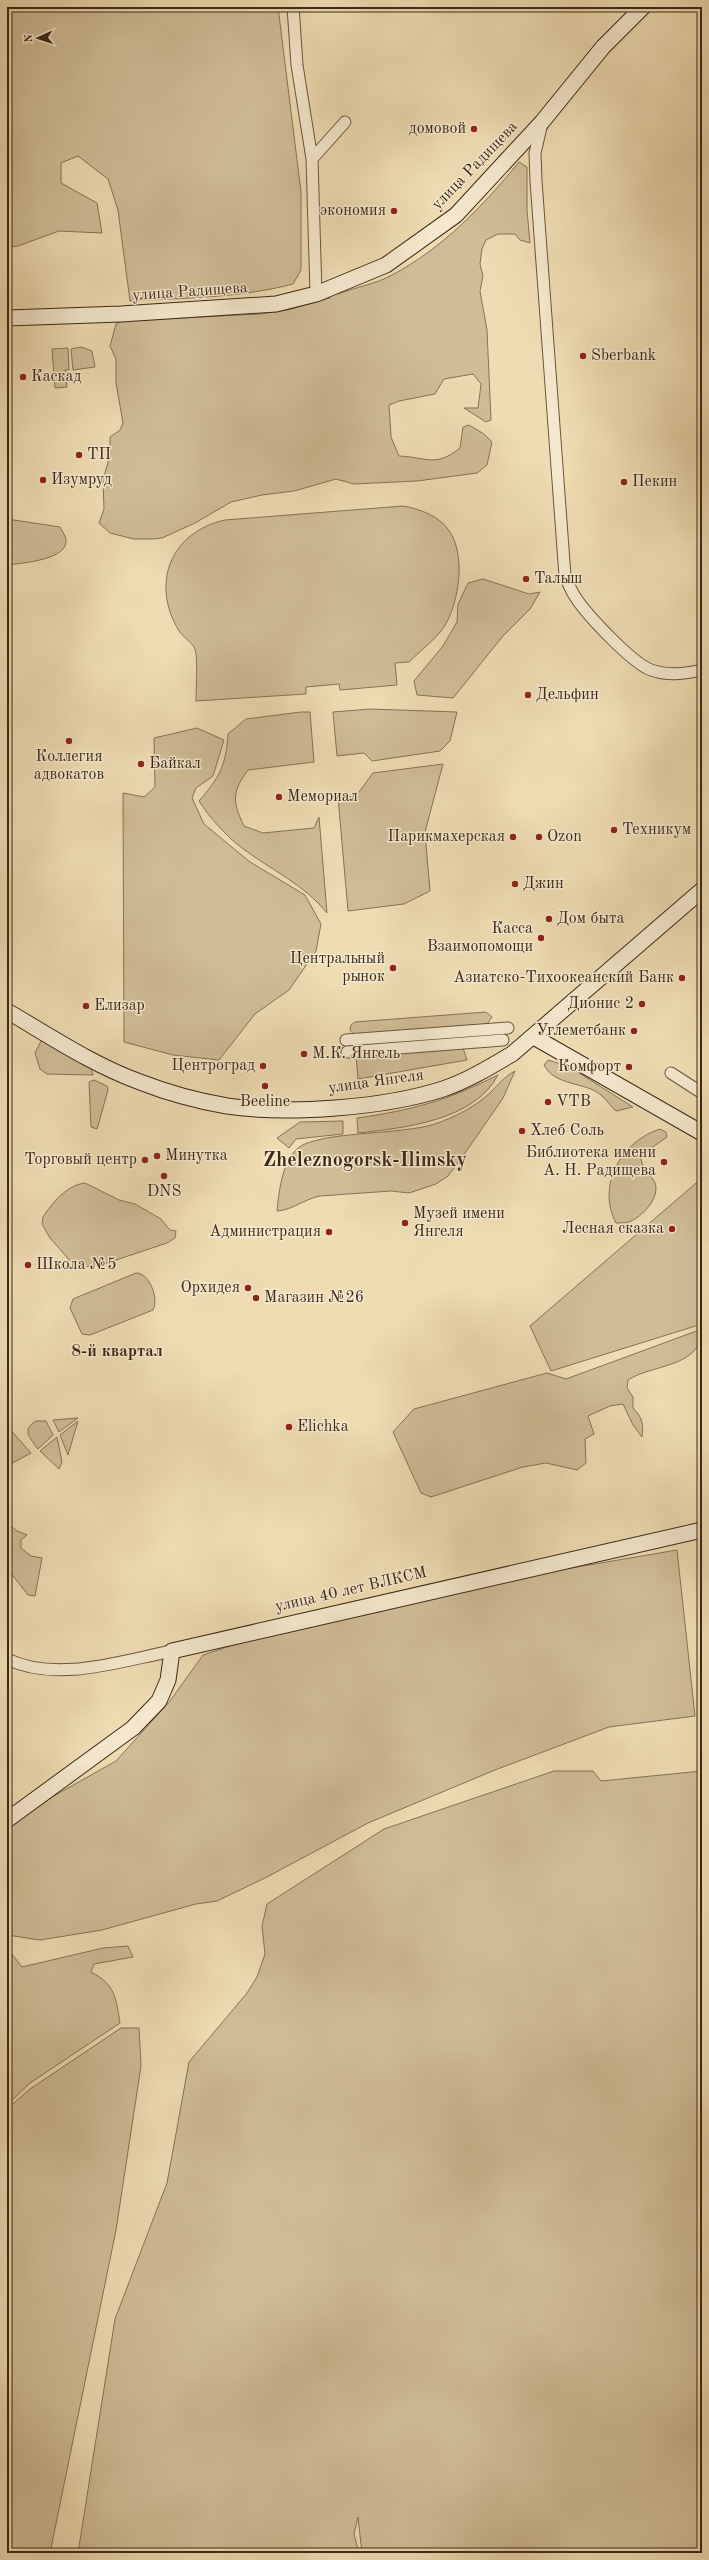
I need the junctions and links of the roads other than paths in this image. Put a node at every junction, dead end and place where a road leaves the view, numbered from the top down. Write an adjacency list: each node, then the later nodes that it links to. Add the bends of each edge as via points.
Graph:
1 (293, 7): 5 (street, via 298,65)
2 (643, 7): 4 (street, улица Радищева, via 603,47)
3 (345, 122): 5 (street)
4 (542, 122): 6 (street, улица Радищева, via 456,216 386,265); 8 (street, via 535,153 536,181 565,576 576,599 605,631 649,669 668,674 686,674)
5 (312, 159): 6 (street)
6 (316, 294): 7 (street, улица Радищева, via 276,304)
7 (7, 318)
8 (702, 670)
9 (702, 890): 12 (street, улица Янгеля)
10 (7, 1011): 12 (street, улица Янгеля, via 98,1062 140,1082 178,1095 227,1106 264,1108 351,1105 408,1098 443,1089 477,1074 512,1054)
11 (508, 1028): 13 (street)
12 (534, 1037): 18 (street)
13 (346, 1040)
14 (503, 1040): 15 (street)
15 (347, 1052)
16 (671, 1073): 17 (street)
17 (702, 1093)
18 (702, 1133)
19 (702, 1530): 20 (street, улица 40 лет ВЛКСМ)
20 (172, 1651): 21 (street, улица 40 лет ВЛКСМ, via 95,1667 59,1670 24,1665); 22 (street, via 168,1680 160,1701 133,1728)
21 (7, 1658)
22 (7, 1820)

